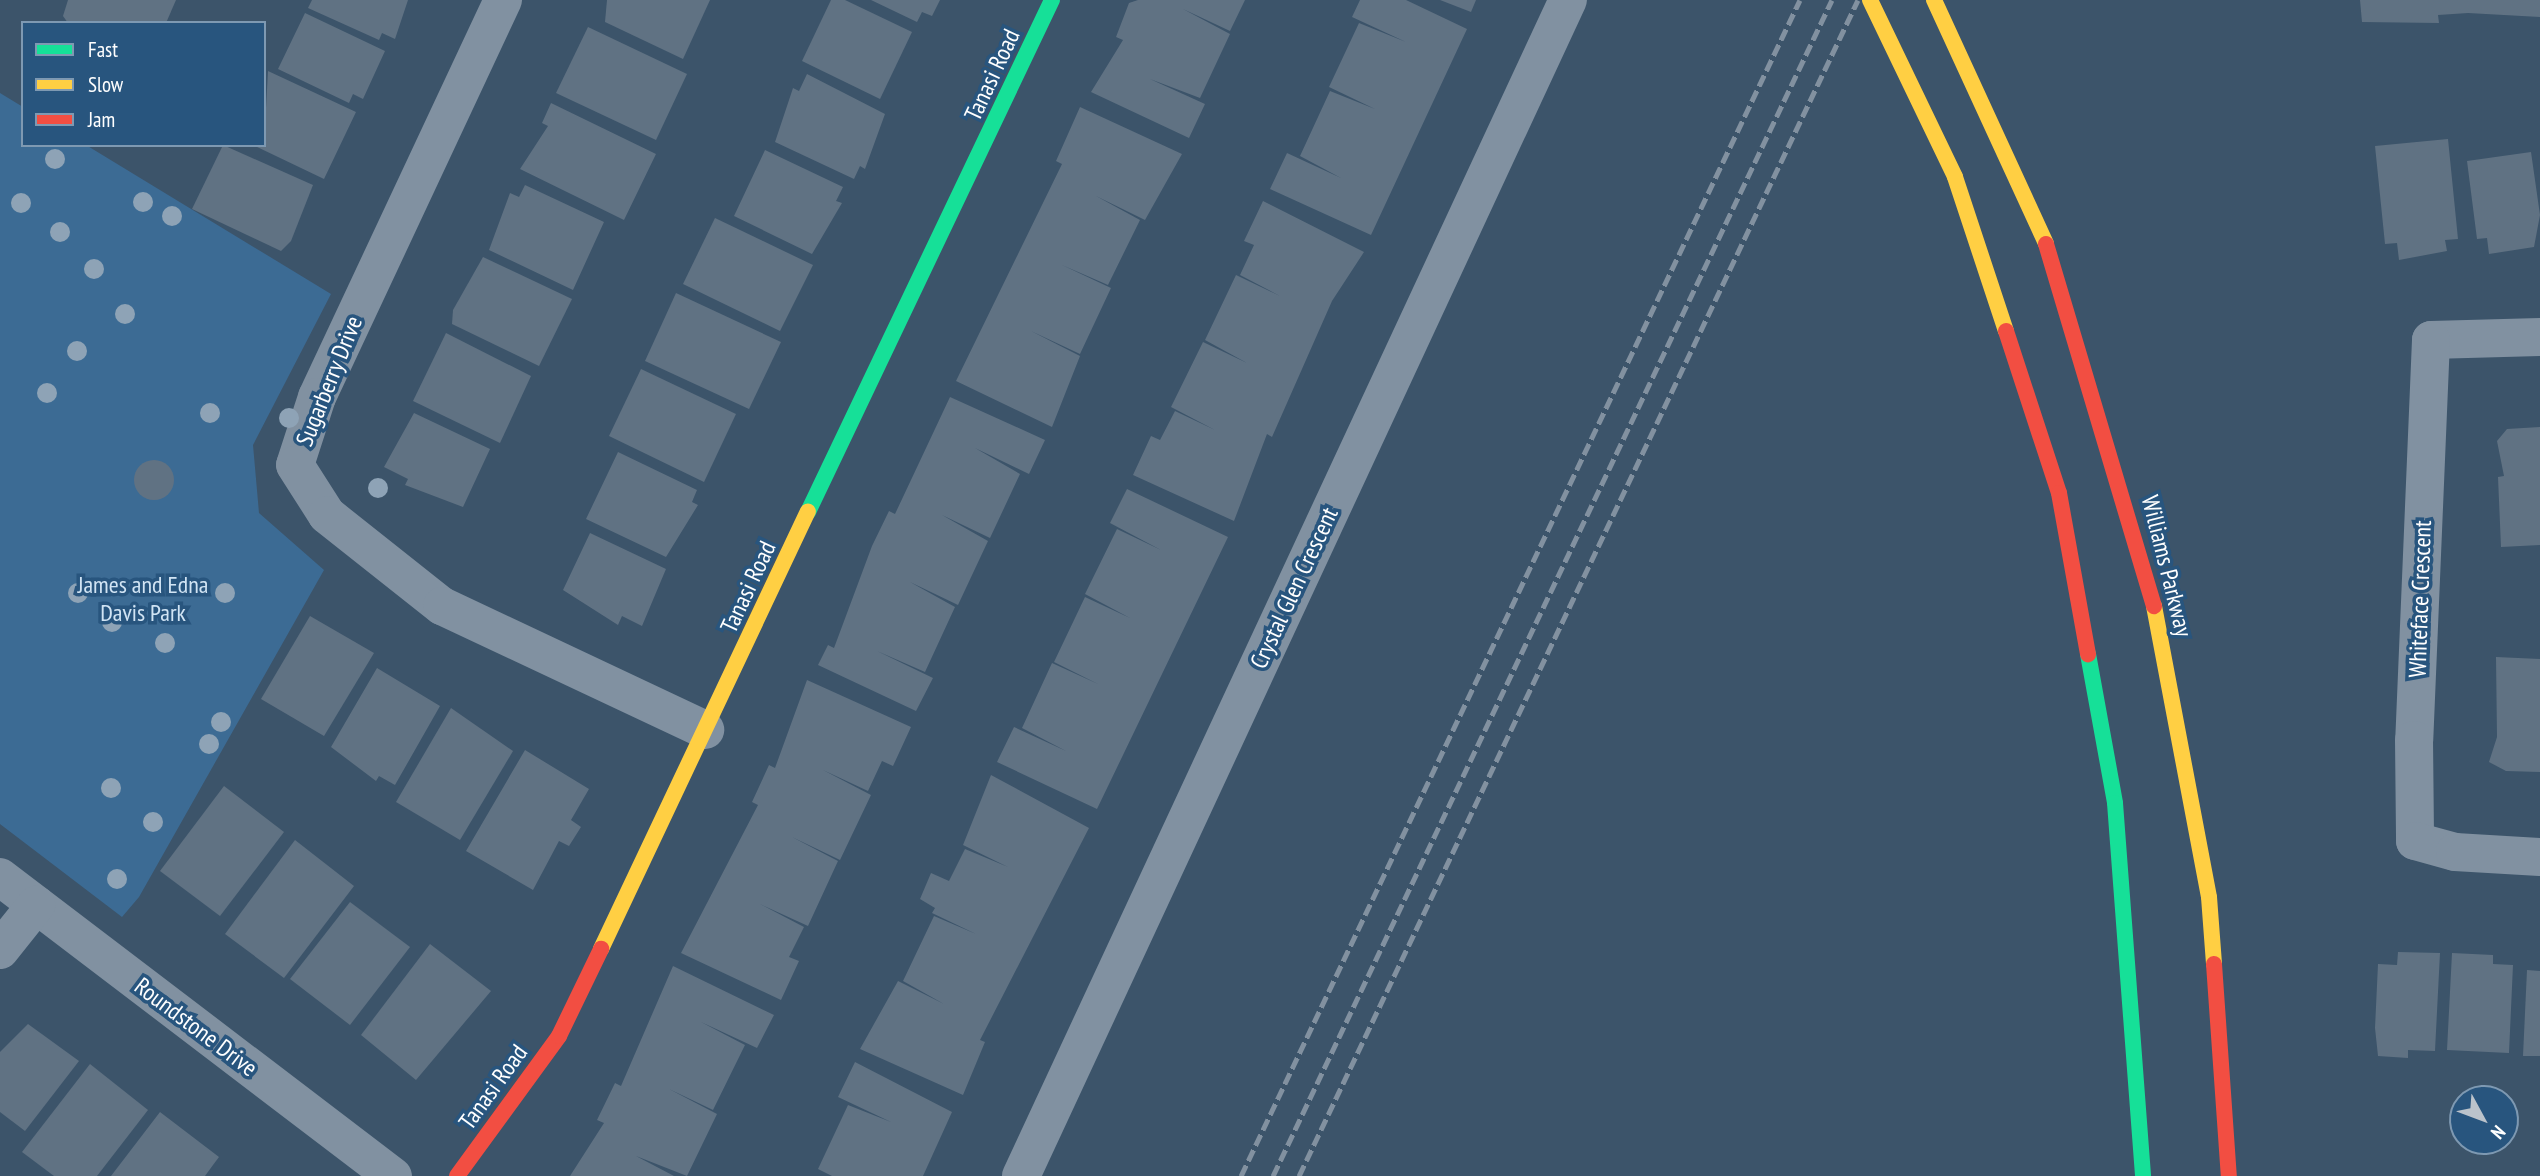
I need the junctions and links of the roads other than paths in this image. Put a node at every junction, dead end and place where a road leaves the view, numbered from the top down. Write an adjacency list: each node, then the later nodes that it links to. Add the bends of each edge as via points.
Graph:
1 (503, 0): 7 (street, Sugarberry Drive, via 317,397 295,465 327,515 442,606)
2 (1052, 0): 7 (main road, Tanasi Road)
3 (1568, 0): 14 (street, Crystal Glen Crescent)
4 (1934, 0): 16 (main road, Williams Parkway, via 2059,272 2147,568 2208,897)
5 (1873, 6): 15 (main road, via 1955,177 2059,493 2115,803)
6 (2540, 337): 8 (street, Whiteface Crescent, via 2431,341 2414,740 2415,841 2455,852)
7 (705, 730): 13 (main road, Tanasi Road, via 558,1036)
8 (2540, 857)
9 (0, 877): 10 (street, Roundstone Drive)
10 (36, 905): 11 (street); 12 (street, Roundstone Drive)
11 (0, 950)
12 (393, 1176)
13 (457, 1176)
14 (1021, 1176)
15 (2143, 1176)
16 (2229, 1176)

